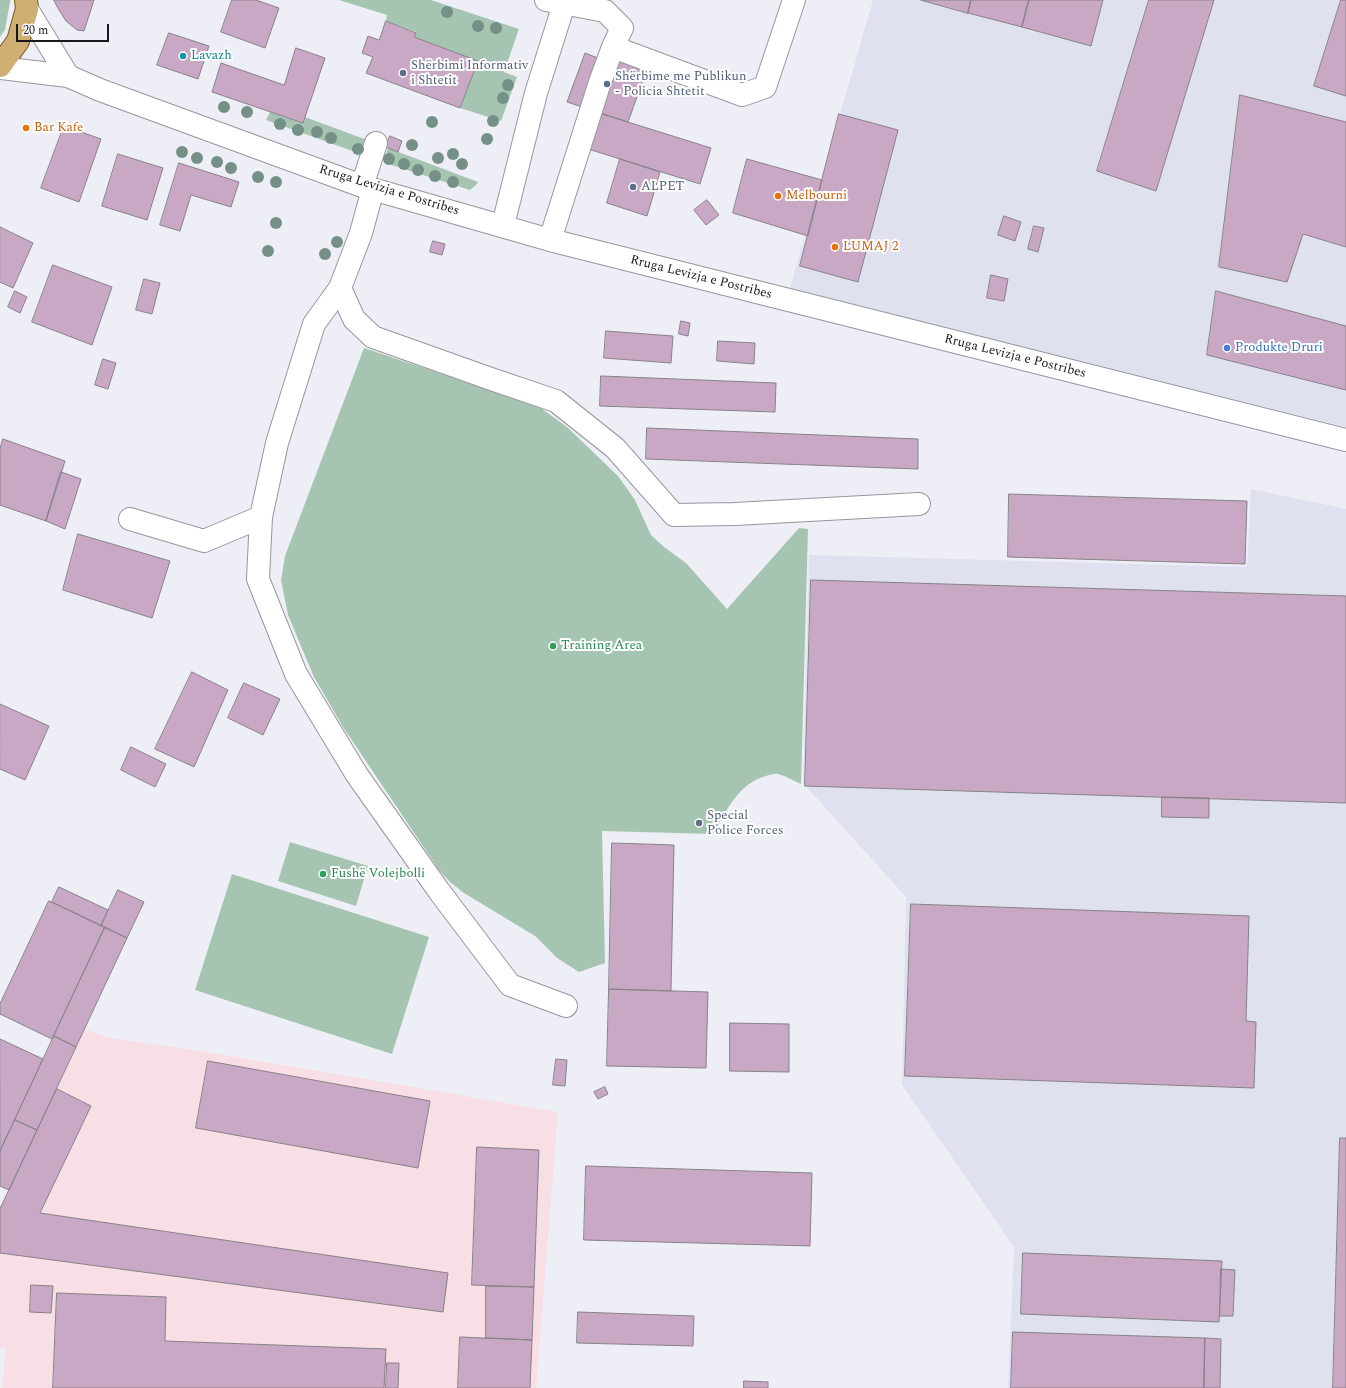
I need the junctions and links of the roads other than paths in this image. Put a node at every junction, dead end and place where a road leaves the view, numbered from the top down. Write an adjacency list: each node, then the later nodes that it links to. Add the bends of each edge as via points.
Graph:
1 (794, 0): 4 (street, via 765,86 742,95)
2 (555, 2): 4 (street, via 605,11 622,28); 9 (street, via 536,93)
3 (27, 5): 5 (main road, via 18,41); 6 (street)
4 (613, 48): 10 (street)
5 (0, 67): 6 (street, Rruga Levizja e Postribes)
6 (68, 76): 8 (street, Rruga Levizja e Postribes)
7 (376, 144): 8 (street)
8 (367, 188): 9 (street, Rruga Levizja e Postribes); 11 (street, via 361,233)
9 (503, 225): 10 (street, Rruga Levizja e Postribes)
10 (550, 240): 12 (street, Rruga Levizja e Postribes)
11 (340, 288): 13 (street, via 354,319 373,337 556,400 615,448 674,515); 14 (street, via 314,324 277,443)
12 (1346, 440)
13 (919, 504)
14 (261, 517): 15 (street, via 204,541); 16 (street, via 258,579 296,674 357,775 439,891 510,985)
15 (130, 519)
16 (566, 1006)

